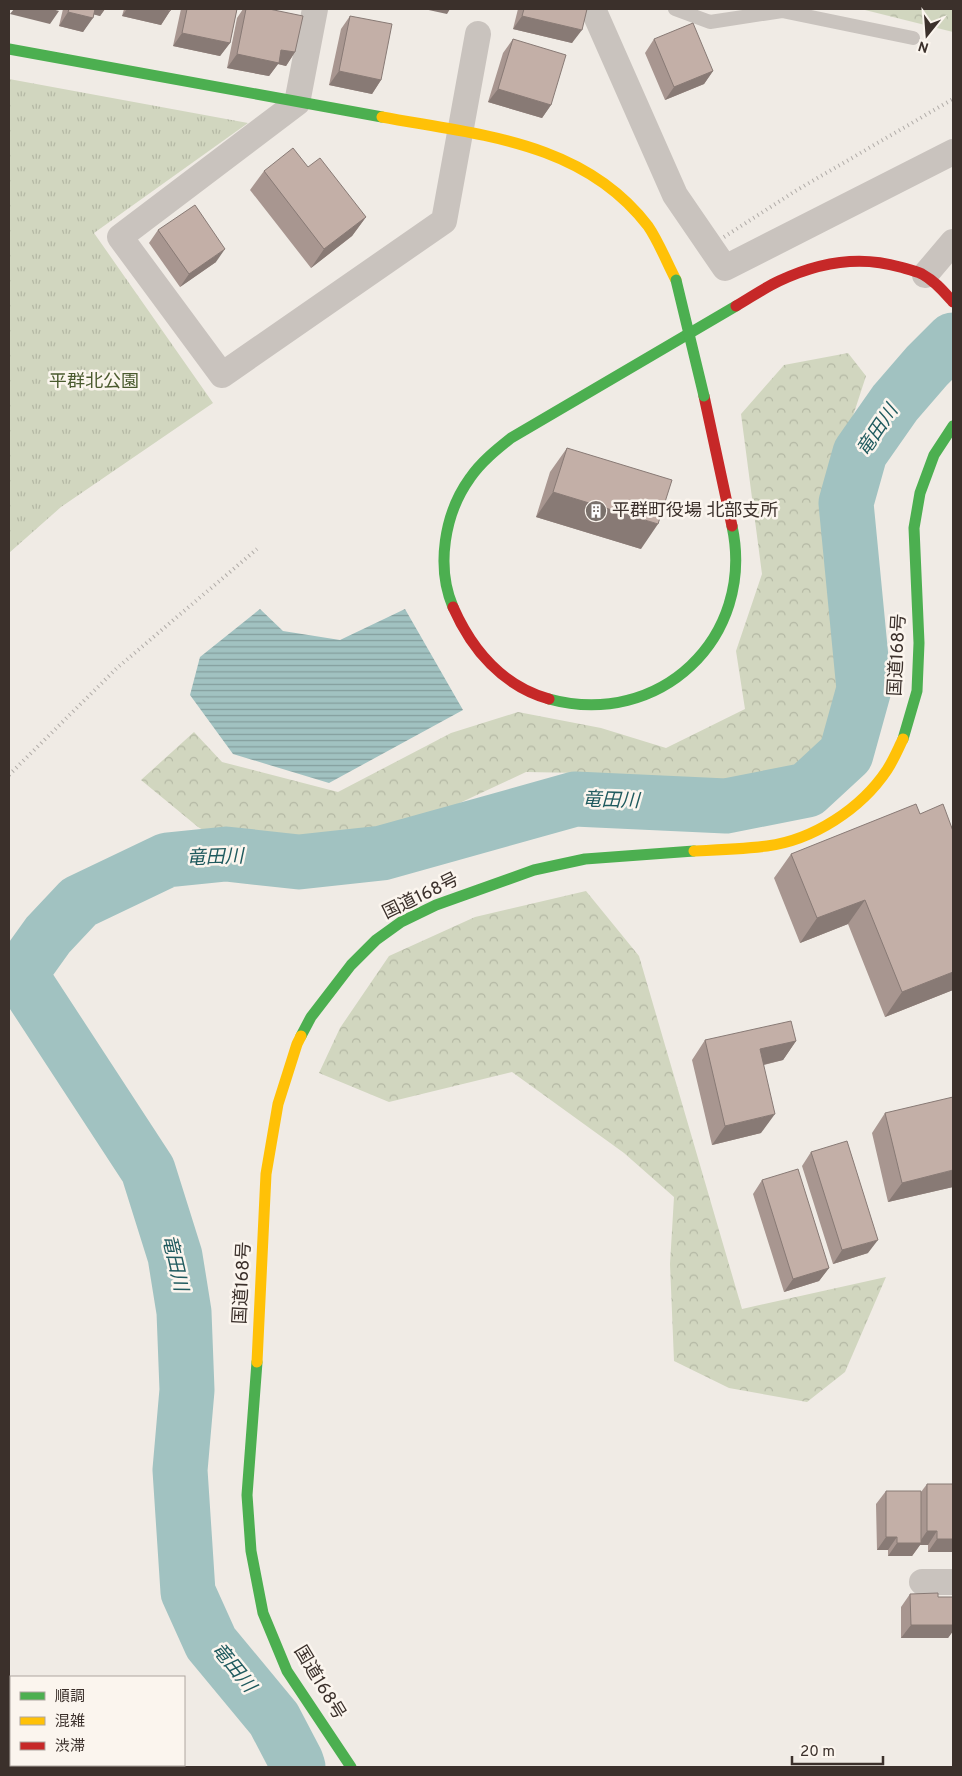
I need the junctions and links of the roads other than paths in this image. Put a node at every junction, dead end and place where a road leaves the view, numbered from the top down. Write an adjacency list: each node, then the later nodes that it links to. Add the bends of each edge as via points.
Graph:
1 (315, 9): 7 (street)
2 (593, 9): 9 (street, via 675,195 725,268)
3 (675, 9): 5 (lane, via 710,22 782,10)
4 (478, 34): 8 (street)
5 (914, 38)
6 (9, 49): 7 (main road)
7 (296, 103): 8 (main road); 8 (street, via 120,237 222,375 444,221)
8 (461, 132): 11 (main road, bridge, via 510,141 547,153 598,178 628,203 649,228 676,280 704,396 736,546 732,594 714,639 694,666 648,696 622,702 566,704 540,697 496,672 477,651 453,608 446,586 444,561 452,516 459,496 488,456 511,438 708,322 806,269 835,261 866,259 896,265)
9 (953, 152)
10 (953, 242): 11 (street)
11 (933, 282): 12 (main road)
12 (953, 302)
13 (953, 426): 16 (main road, 国道168号, via 934,455 920,493 914,528 919,643 917,691 905,736 888,770 861,800 833,821 785,842 768,846 585,859 534,870 436,905 401,922 351,964 311,1017 297,1044 278,1104 266,1174 247,1495 252,1551 263,1613 288,1671)
14 (922, 1582): 15 (street)
15 (953, 1582)
16 (351, 1767)

